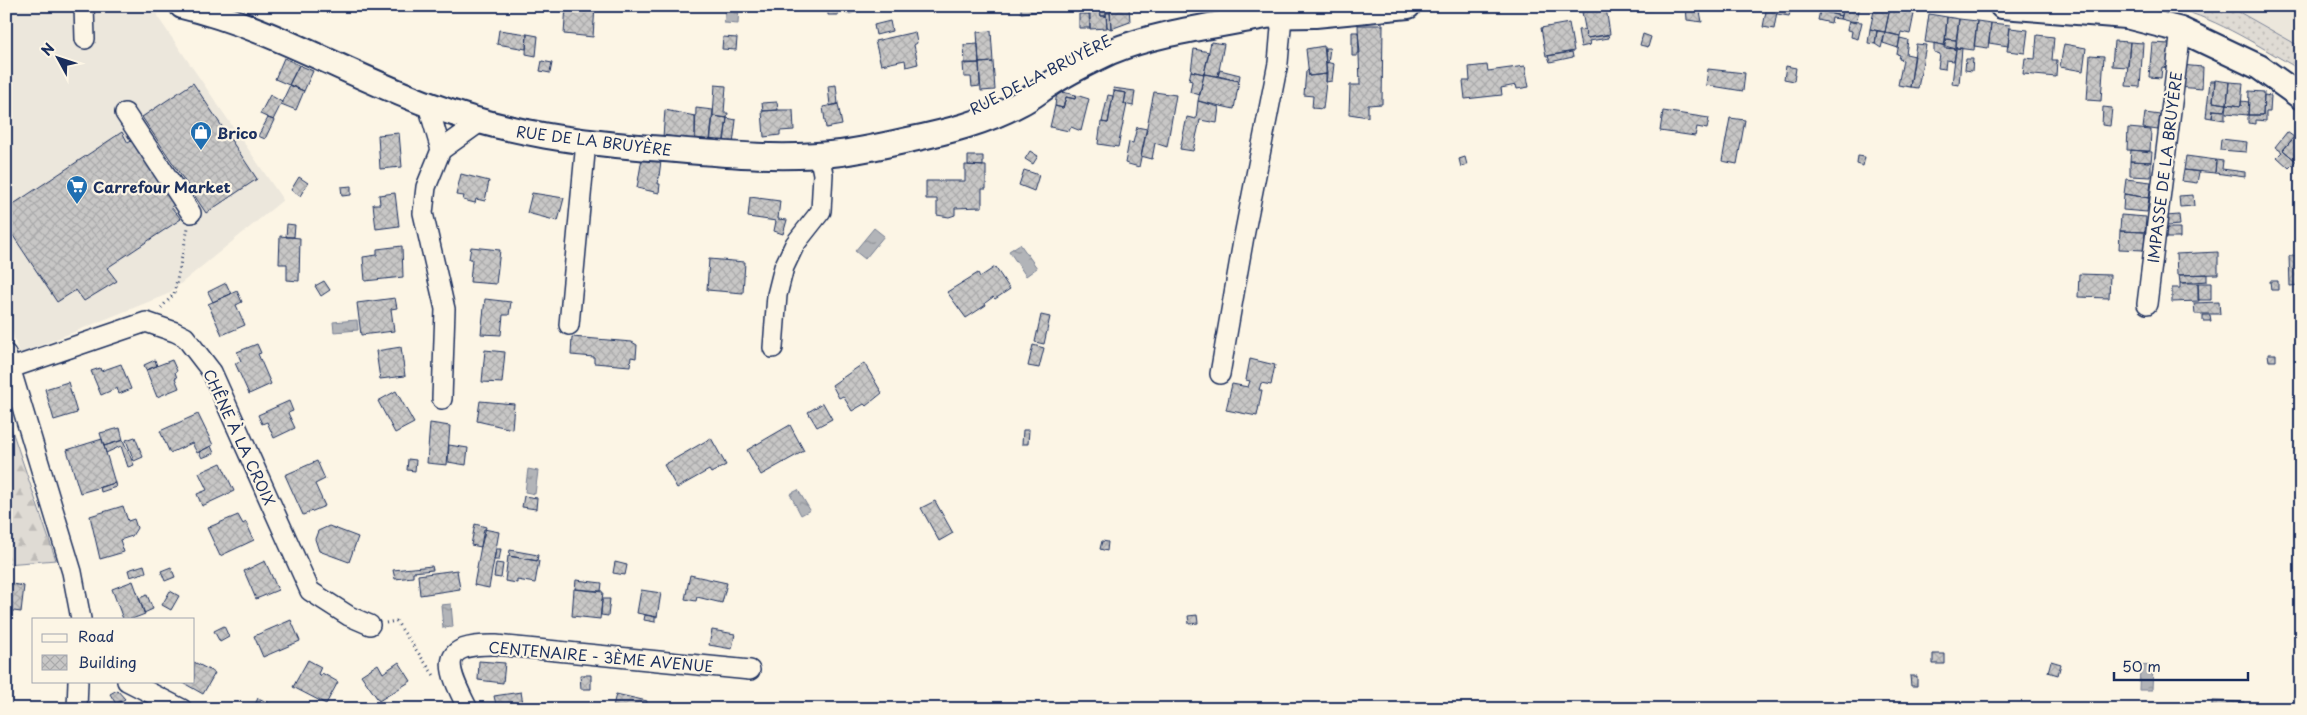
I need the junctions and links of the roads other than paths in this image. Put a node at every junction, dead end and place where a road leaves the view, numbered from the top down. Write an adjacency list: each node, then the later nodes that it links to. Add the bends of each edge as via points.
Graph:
1 (84, 6): 8 (street)
2 (182, 6): 10 (main road, RUE DE LA BRUYÈRE, via 252,27)
3 (1408, 6): 6 (main road, RUE DE LA BRUYÈRE, via 1315,15)
4 (2002, 6): 5 (main road)
5 (2121, 11): 7 (main road)
6 (1270, 13): 15 (main road, RUE DE LA BRUYÈRE, via 1114,51 1079,66 1002,113 957,129 840,153); 21 (street, via 1278,63)
7 (2181, 30): 9 (main road, via 2259,67); 17 (street, IMPASSE DE LA BRUYÈRE)
8 (85, 39)
9 (2301, 96)
10 (428, 105): 12 (main road, RUE DE LA BRUYÈRE); 14 (street)
11 (125, 114): 16 (street)
12 (480, 122): 13 (main road, RUE DE LA BRUYÈRE, via 526,134); 14 (street)
13 (586, 142): 15 (main road, RUE DE LA BRUYÈRE, via 729,154); 18 (street)
14 (441, 150): 22 (street, via 426,187 423,213 444,309)
15 (819, 154): 19 (street, via 823,174 820,211 795,244 784,267 777,295)
16 (191, 213)
17 (2147, 304)
18 (569, 325)
19 (773, 348)
20 (9, 361): 23 (street, via 72,572); 24 (street, CHÊNE À LA CROIX, via 146,322 185,337 212,372 310,591 349,616)
21 (1220, 374)
22 (442, 399)
23 (81, 618)
24 (370, 625)
25 (750, 670): 30 (street, CENTENAIRE - 3ÈME AVENUE, via 472,645 459,649 451,661 451,674)
26 (78, 682): 28 (street)
27 (130, 682): 29 (street)
28 (77, 709)
29 (182, 709)
30 (468, 709)

